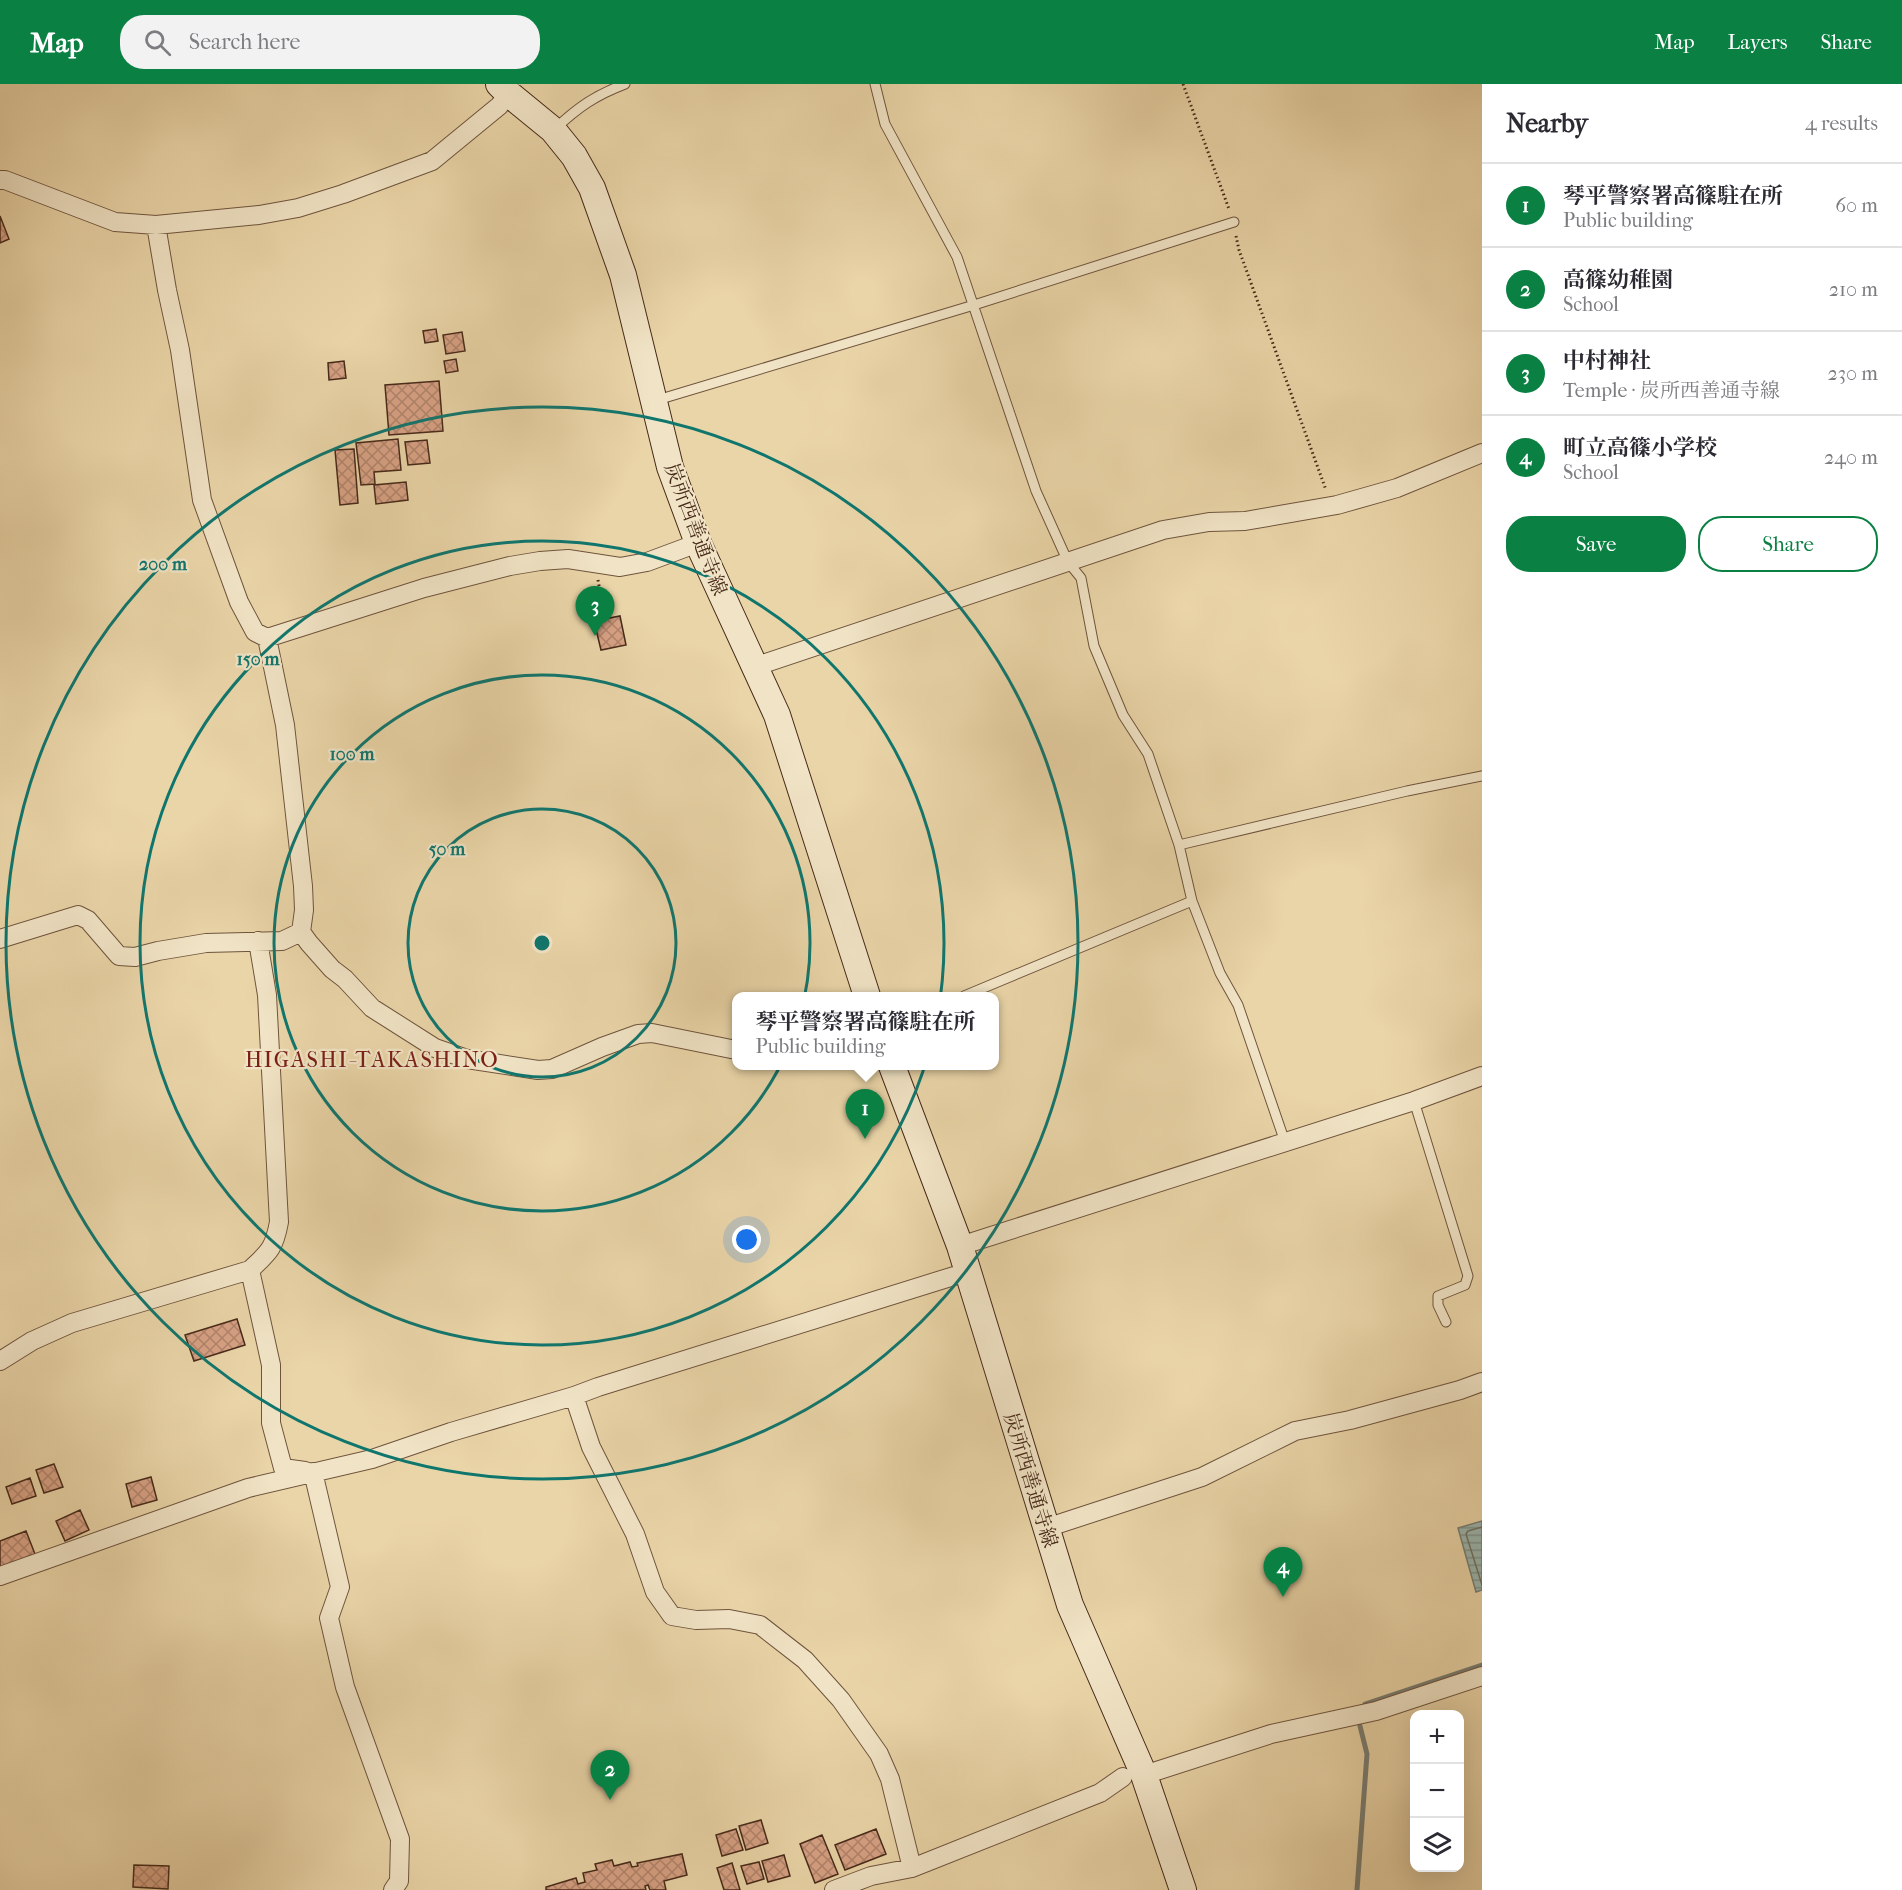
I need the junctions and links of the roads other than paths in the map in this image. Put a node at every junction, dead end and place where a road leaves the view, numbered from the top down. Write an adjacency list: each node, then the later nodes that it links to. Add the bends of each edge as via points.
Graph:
1 (625, 84): 4 (lane, via 599,94)
2 (875, 84): 8 (lane, via 885,124 957,257)
3 (504, 89): 4 (main road, 炭所西善通寺線); 7 (street, via 499,106 432,161 298,208)
4 (553, 130): 9 (main road, 炭所西善通寺線, via 574,156 606,224 623,275)
5 (0, 180): 7 (street, via 115,222)
6 (1234, 222): 8 (lane)
7 (156, 225): 13 (street, via 180,350 202,501 239,602 255,632)
8 (974, 305): 9 (lane); 12 (lane, via 1036,491)
9 (654, 402): 11 (main road, 炭所西善通寺線, via 670,467)
10 (1482, 453): 12 (street, via 1397,488 1337,505 1163,530)
11 (698, 543): 13 (street, via 647,562 620,567 568,559 510,566 424,588); 14 (main road, 炭所西善通寺線)
12 (1068, 562): 14 (street); 16 (lane, via 1081,578 1094,646 1123,715 1148,754)
13 (267, 638): 18 (street, via 285,725 303,886)
14 (754, 667): 21 (main road, 炭所西善通寺線, via 780,726)
15 (1482, 776): 16 (lane)
16 (1179, 845): 17 (lane)
17 (1191, 901): 22 (lane); 27 (lane, via 1220,974 1238,1005)
18 (301, 932): 20 (street, via 282,941); 23 (street, via 372,1008 435,1048 467,1059 552,1069 638,1034)
19 (0, 939): 20 (street, via 78,915 119,956 135,957 206,943)
20 (258, 941): 29 (street, via 267,994 279,1222 270,1251)
21 (866, 992)
22 (974, 992)
23 (732, 1049)
24 (894, 1070): 28 (main road, 炭所西善通寺線)
25 (1482, 1076): 26 (street)
26 (1414, 1101): 27 (street); 31 (lane, via 1468,1276 1465,1285 1438,1296)
27 (1285, 1142): 28 (street)
28 (960, 1246): 36 (main road, 炭所西善通寺線)
29 (250, 1270): 32 (street, via 72,1323); 35 (street, via 271,1365 271,1423 283,1468)
30 (954, 1276): 34 (street)
31 (1446, 1322)
32 (0, 1361)
33 (1482, 1382): 36 (street, via 1350,1420 1295,1431 1202,1477)
34 (574, 1396): 35 (street, via 372,1459); 40 (street, via 591,1447 635,1534 656,1592 672,1616 760,1625 805,1660 841,1700 879,1754 890,1779)
35 (313, 1472): 37 (street, via 248,1488); 42 (street, via 340,1587 329,1618 345,1687 400,1839 399,1881)
36 (1046, 1528): 39 (main road, 炭所西善通寺線, via 1070,1605)
37 (0, 1576)
38 (1482, 1676): 39 (street, via 1376,1711 1271,1734)
39 (1134, 1776): 40 (street); 44 (main road, 炭所西善通寺線)
40 (912, 1868): 41 (street)
41 (873, 1883): 43 (street)
42 (393, 1890)
43 (834, 1890)
44 (1183, 1890)

